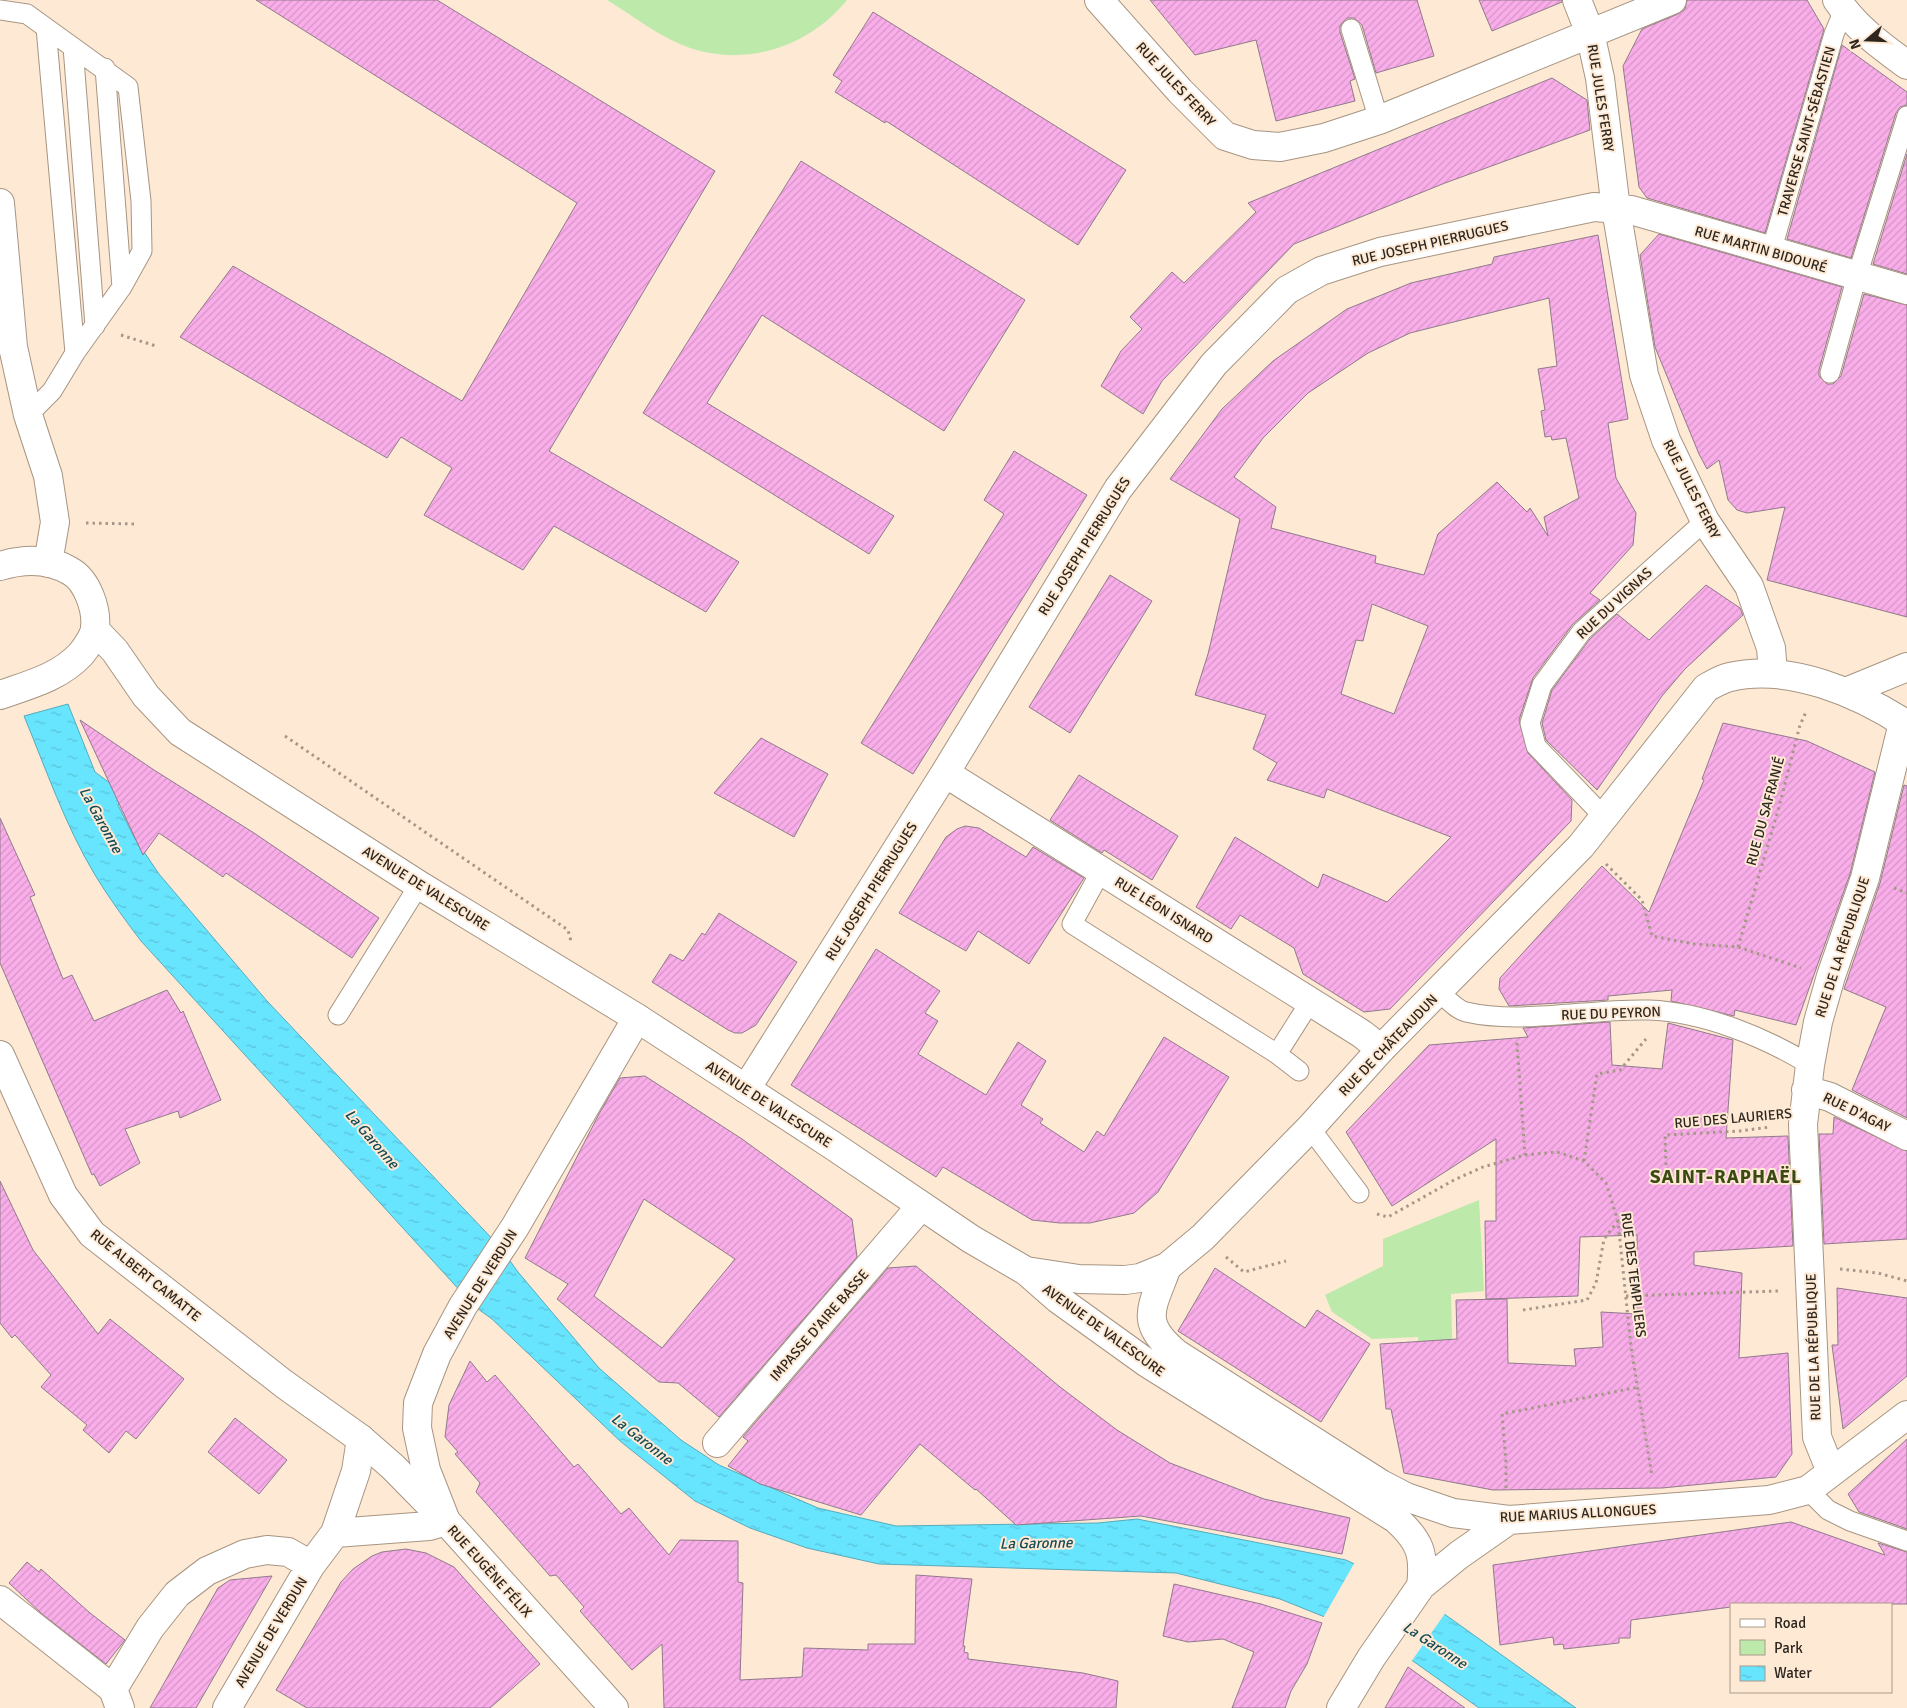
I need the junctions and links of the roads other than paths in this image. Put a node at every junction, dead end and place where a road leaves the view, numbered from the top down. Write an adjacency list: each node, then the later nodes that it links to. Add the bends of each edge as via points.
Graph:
1 (1099, 0): 13 (street, RUE JULES FERRY, via 1225,136 1253,145 1280,147 1324,138)
2 (1577, 0): 8 (street)
3 (1672, 0): 8 (street)
4 (1841, 5): 10 (street, via 1873,40); 16 (lane, TRAVERSE SAINT-SÉBASTIEN)
5 (0, 10): 6 (lane, via 27,14)
6 (46, 28): 9 (lane); 21 (lane)
7 (1351, 29): 13 (lane)
8 (1590, 33): 13 (street, RUE JULES FERRY); 15 (street, RUE JULES FERRY, via 1600,78)
9 (73, 47): 11 (lane); 20 (lane)
10 (1907, 65)
11 (105, 68): 18 (lane); 18 (lane, via 128,87 141,201 142,251)
12 (1907, 116): 17 (lane)
13 (1379, 120)
14 (0, 203): 23 (street, via 13,347)
15 (1616, 208): 16 (street, RUE MARTIN BIDOURÉ); 24 (street, RUE JULES FERRY, via 1644,375 1666,440); 33 (street, RUE JOSEPH PIERRUGUES, via 1594,206 1380,252 1320,271 1287,290 1214,364 1118,489)
16 (1771, 252): 17 (street, RUE MARTIN BIDOURÉ)
17 (1857, 276): 19 (street, RUE MARTIN BIDOURÉ); 22 (lane)
18 (122, 287): 20 (lane)
19 (1907, 290)
20 (95, 326): 21 (lane)
21 (75, 352): 23 (lane, via 52,391)
22 (1830, 373)
23 (28, 415): 25 (street, via 48,476 55,522)
24 (1705, 521): 29 (street, RUE JULES FERRY, via 1749,586 1772,648); 34 (lane, RUE DU VIGNAS, via 1582,630 1542,685 1530,723 1536,746)
25 (48, 563): 26 (street, via 31,560); 27 (street, via 72,571 86,588 94,609)
26 (0, 566)
27 (95, 630): 31 (street, via 81,653 49,678); 36 (street, AVENUE DE VALESCURE, via 115,651 146,696 180,732)
28 (1907, 667): 30 (street)
29 (1773, 674): 30 (street, RUE DE CHÂTEAUDUN, via 1820,683); 34 (street, RUE DE CHÂTEAUDUN, via 1728,677 1706,688)
30 (1846, 692): 32 (street, RUE DE CHÂTEAUDUN)
31 (0, 694)
32 (1905, 724): 45 (street, RUE DE LA RÉPUBLIQUE, via 1865,878 1818,1022)
33 (945, 773): 35 (street, RUE LÉON ISNARD); 46 (street, RUE JOSEPH PIERRUGUES)
34 (1605, 818): 37 (street, RUE DE CHÂTEAUDUN)
35 (1101, 871): 38 (street, RUE LÉON ISNARD); 43 (lane, via 1072,924)
36 (419, 885): 39 (lane); 40 (street, AVENUE DE VALESCURE)
37 (1439, 992): 41 (street, RUE DE CHÂTEAUDUN); 45 (lane, RUE DU PEYRON, via 1465,1012 1515,1017 1648,1010 1675,1012 1739,1030 1788,1052)
38 (1310, 1002): 41 (street, RUE LÉON ISNARD); 43 (lane)
39 (338, 1015)
40 (637, 1018): 46 (street, AVENUE DE VALESCURE); 59 (street, AVENUE DE VERDUN, via 515,1228 463,1306 437,1354 418,1403 417,1428 426,1470)
41 (1381, 1049): 47 (street, RUE DE CHÂTEAUDUN)
42 (0, 1054): 54 (street, RUE ALBERT CAMATTE, via 63,1195 92,1234 284,1384)
43 (1277, 1054): 44 (lane)
44 (1299, 1071)
45 (1808, 1078): 48 (street, RUE D'AGAY, via 1830,1097); 56 (street, RUE DE LA RÉPUBLIQUE, via 1803,1124 1817,1437)
46 (746, 1089): 50 (street, AVENUE DE VALESCURE)
47 (1310, 1128): 49 (lane); 51 (street, RUE DE CHÂTEAUDUN, via 1203,1237)
48 (1907, 1136)
49 (1359, 1193)
50 (921, 1206): 52 (street, AVENUE DE VALESCURE); 55 (street, IMPASSE D'AIRE BASSE)
51 (1167, 1267): 52 (street, RUE DE CHÂTEAUDUN, via 1140,1278 1125,1280 1080,1279); 58 (street, RUE MARIUS ALLONGUES, via 1152,1310 1153,1330 1159,1340 1177,1354 1406,1497 1453,1513)
52 (1026, 1271): 63 (street, AVENUE DE VALESCURE, via 1058,1299 1146,1363 1396,1519 1409,1530 1422,1554)
53 (1907, 1415): 56 (street, RUE MARIUS ALLONGUES)
54 (361, 1439): 59 (street, RUE EUGÈNE FÉLIX); 60 (street, AVENUE DE VERDUN, via 356,1471)
55 (717, 1443)
56 (1830, 1472): 57 (street, RUE MARIUS ALLONGUES)
57 (1808, 1490): 58 (street, RUE MARIUS ALLONGUES, via 1769,1500); 61 (lane, via 1828,1510)
58 (1509, 1520): 63 (street)
59 (446, 1521): 60 (street, via 429,1526); 67 (street, RUE EUGÈNE FÉLIX)
60 (335, 1533): 62 (street, AVENUE DE VERDUN)
61 (1907, 1541)
62 (311, 1565): 65 (street, via 288,1552 268,1550 245,1554 207,1571 177,1594 150,1628); 66 (street, AVENUE DE VERDUN)
63 (1421, 1586): 68 (street)
64 (0, 1600): 65 (street)
65 (116, 1699)
66 (227, 1708)
67 (614, 1708)
68 (1341, 1708)

